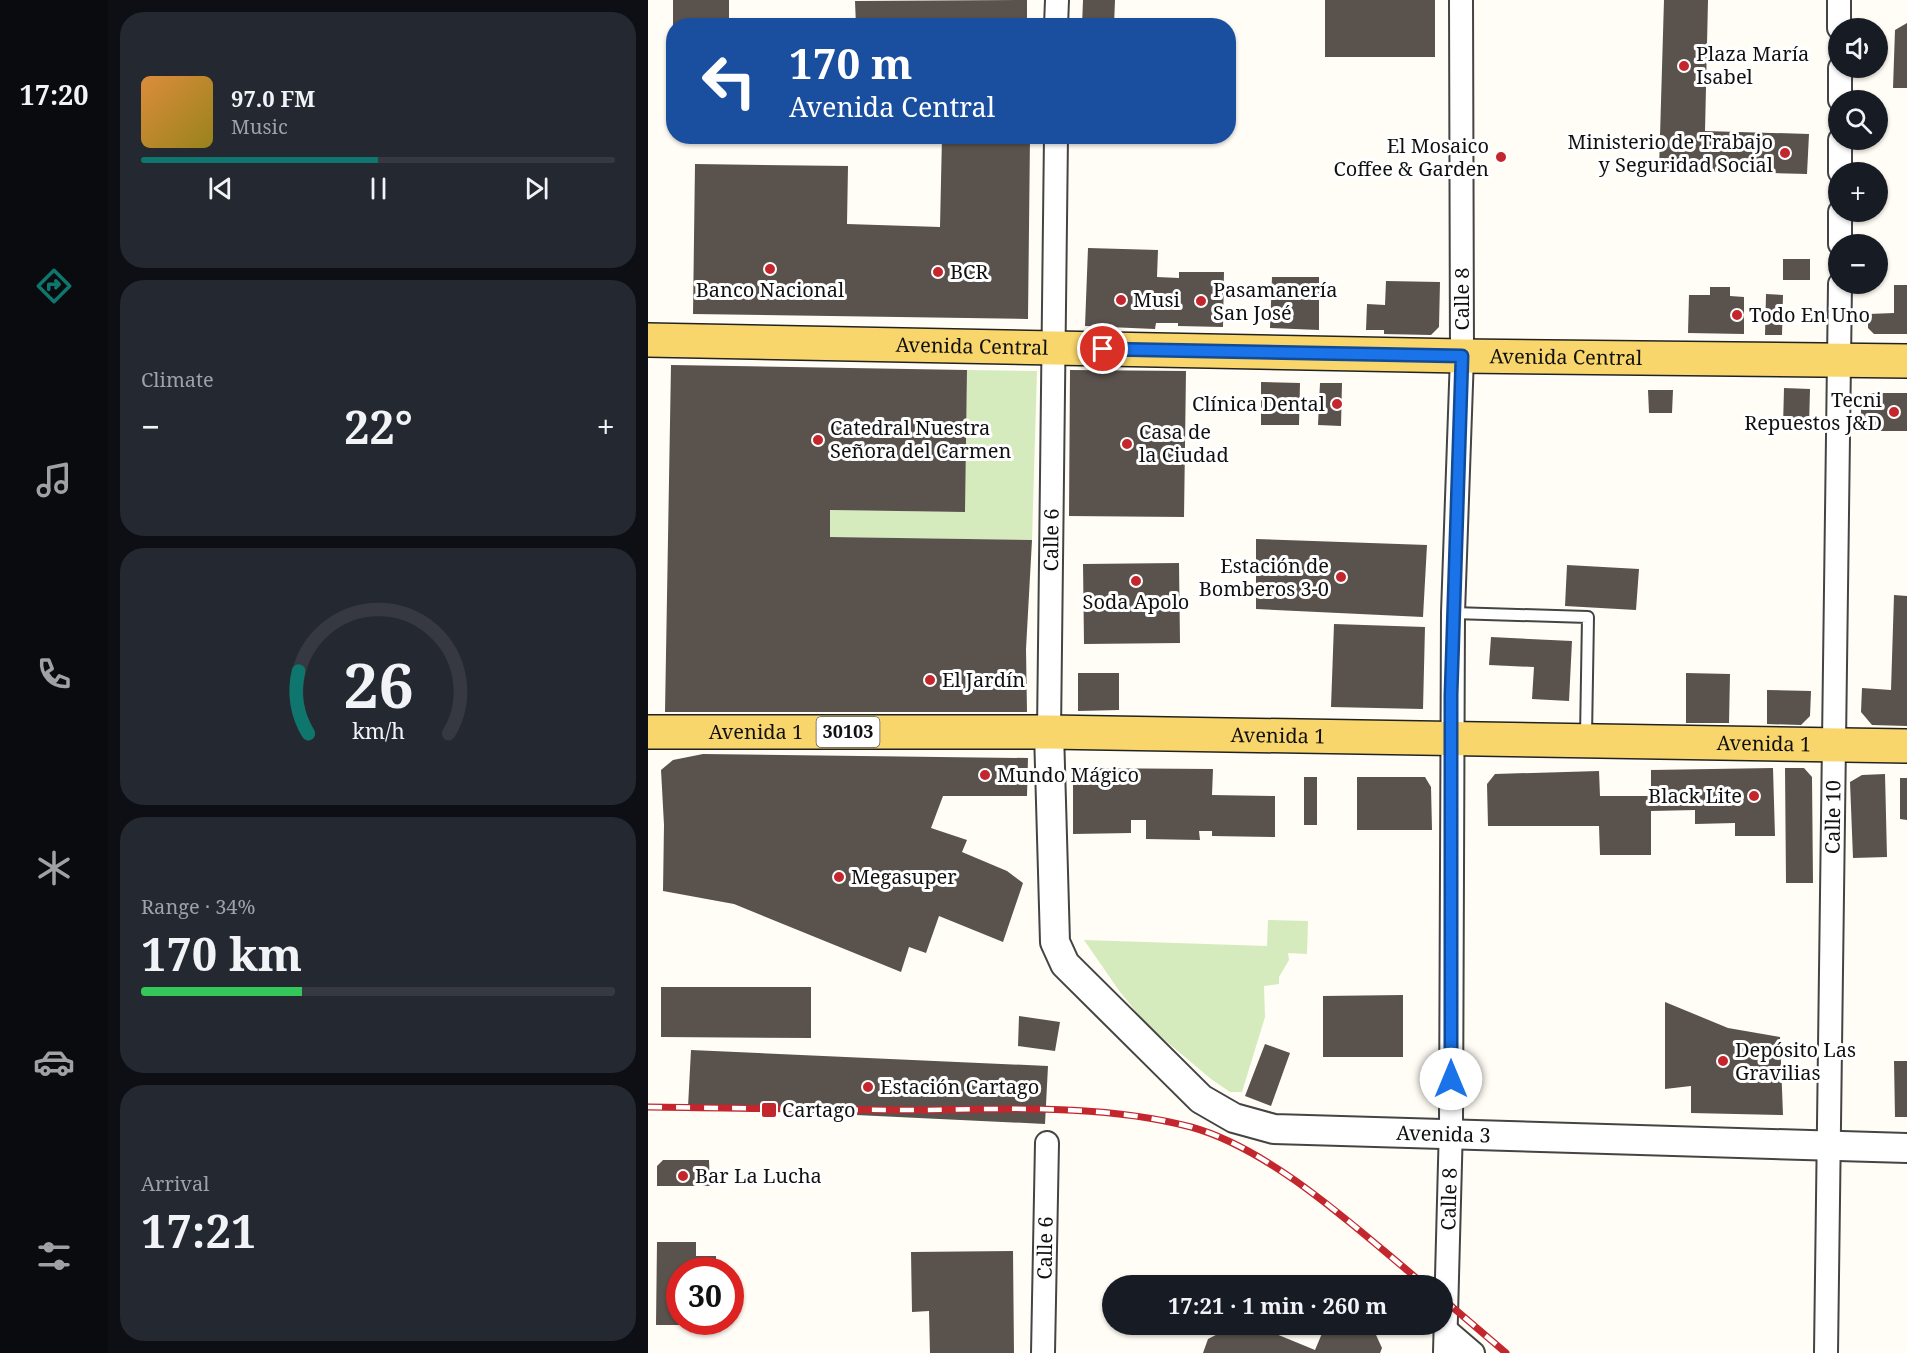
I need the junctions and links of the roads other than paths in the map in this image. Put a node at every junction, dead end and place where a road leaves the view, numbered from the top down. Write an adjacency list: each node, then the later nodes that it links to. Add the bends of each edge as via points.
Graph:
1 (1057, 0): 4 (street)
2 (1461, 0): 10 (street, Calle 8)
3 (1839, 0): 5 (street)
4 (1056, 18)
5 (1839, 18)
6 (1056, 144): 9 (street, Calle 6)
7 (1840, 294): 11 (street, Calle 10)
8 (648, 340): 9 (main road, Avenida Central)
9 (1055, 348): 10 (main road, Avenida Central); 15 (street, Calle 6)
10 (1462, 356): 11 (main road, Avenida Central); 13 (street, Calle 8)
11 (1840, 360): 12 (main road, Avenida Central); 18 (street, Calle 10)
12 (1907, 361)
13 (1453, 613): 16 (street, Calle 8); 17 (lane, via 1588,617)
14 (648, 732): 15 (main road, Avenida 1 / 30103)
15 (1049, 732): 16 (main road, Avenida 1 / 30103); 20 (street, Calle 6)
16 (1451, 737): 17 (main road, Avenida 1 / 30103); 21 (street, Calle 8)
17 (1586, 739): 18 (main road, Avenida 1 / 30103)
18 (1833, 743): 19 (main road, Avenida 1 / 30103); 23 (street, Calle 10)
19 (1907, 746)
20 (1054, 942): 21 (street, Avenida 3, via 1065,964 1201,1099 1234,1118 1274,1129)
21 (1451, 1134): 23 (street, Avenida 3); 25 (street, Calle 8)
22 (1047, 1143): 28 (street, Calle 6)
23 (1828, 1147): 24 (street, Avenida 3); 31 (street, Calle 10)
24 (1907, 1148)
25 (1447, 1275)
26 (1445, 1335): 29 (street, Calle 8)
27 (1452, 1335): 30 (street)
28 (1043, 1353)
29 (1444, 1353)
30 (1473, 1353)
31 (1826, 1353)

